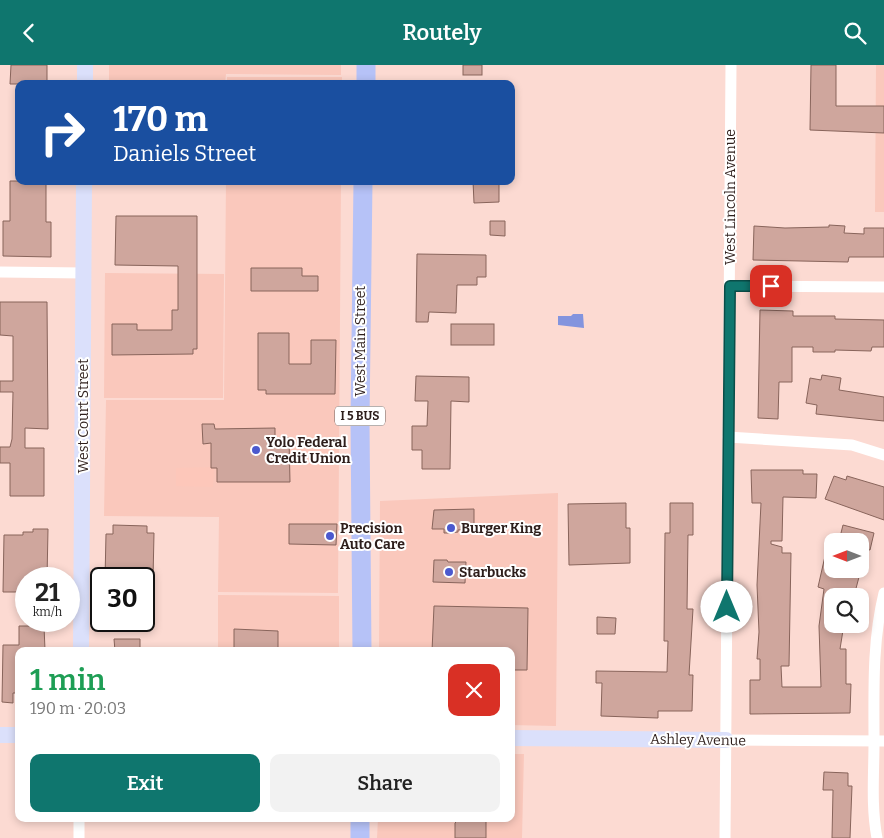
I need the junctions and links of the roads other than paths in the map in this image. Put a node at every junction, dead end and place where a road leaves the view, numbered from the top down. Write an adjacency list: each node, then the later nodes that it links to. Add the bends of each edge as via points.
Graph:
1 (85, 65): 4 (street)
2 (366, 65): 5 (main road)
3 (731, 65): 10 (street, West Lincoln Avenue)
4 (85, 80)
5 (366, 80)
6 (84, 185): 9 (street, West Court Street)
7 (363, 185): 16 (main road, West Main Street / I 5 BUS)
8 (0, 272): 9 (street)
9 (84, 273): 15 (street, West Court Street)
10 (730, 286): 11 (street); 12 (street, West Lincoln Avenue)
11 (884, 287)
12 (728, 437): 13 (street, via 852,445); 20 (street, West Lincoln Avenue)
13 (884, 455)
14 (884, 593): 21 (street, via 874,657)
15 (81, 647)
16 (362, 647)
17 (0, 735): 18 (street)
18 (15, 735)
19 (515, 738): 20 (street, Ashley Avenue)
20 (726, 740): 21 (street, Ashley Avenue); 26 (street, West Lincoln Avenue)
21 (879, 741): 27 (street, via 873,796)
22 (79, 822): 24 (street)
23 (360, 822): 25 (main road)
24 (79, 838)
25 (360, 838)
26 (725, 838)
27 (877, 838)

